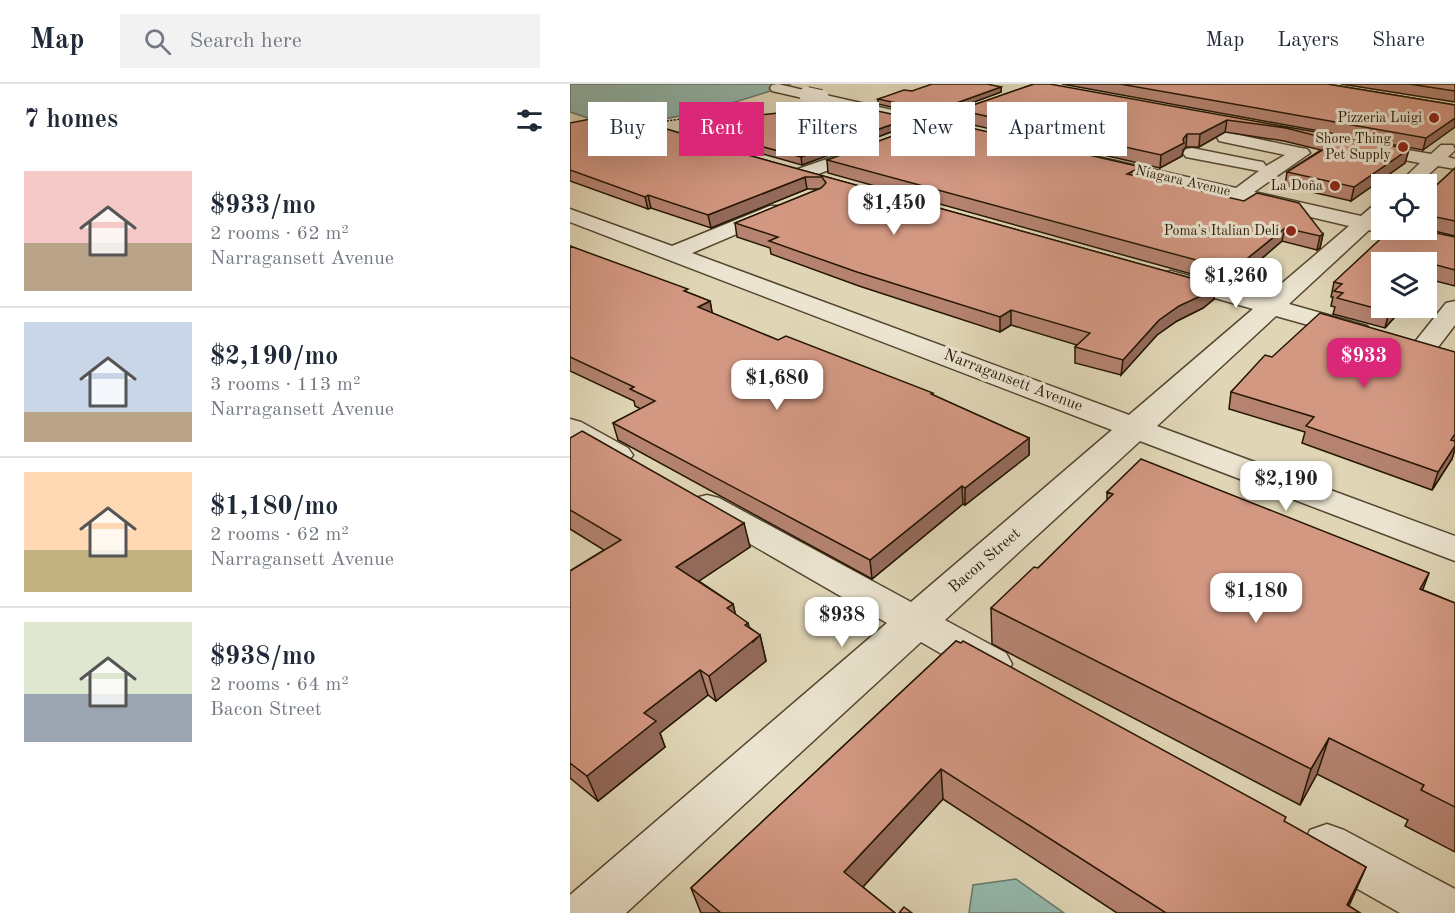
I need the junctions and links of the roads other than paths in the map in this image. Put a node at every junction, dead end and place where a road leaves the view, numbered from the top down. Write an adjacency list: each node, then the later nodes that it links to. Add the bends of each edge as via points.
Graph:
1 (777, 88): 2 (street, bridge)
2 (891, 114)
3 (975, 133): 5 (street)
4 (1288, 134): 14 (street, via 1224,129 1301,153)
5 (984, 135)
6 (1455, 142): 11 (street)
7 (885, 143): 15 (street)
8 (1342, 144): 11 (street)
9 (1192, 153): 14 (street)
10 (1077, 157): 18 (street, Niagara Avenue)
11 (1434, 160): 12 (street); 16 (street)
12 (1455, 164)
13 (780, 167): 15 (street)
14 (1273, 169): 18 (street)
15 (801, 174): 17 (street)
16 (1418, 174)
17 (836, 183)
18 (1240, 194): 21 (street, Niagara Avenue)
19 (793, 204): 23 (street)
20 (570, 215): 23 (street, Narragansett Avenue)
21 (1371, 218)
22 (1371, 223): 25 (street, Bacon Street)
23 (673, 253): 28 (street, Narragansett Avenue)
24 (1152, 273): 25 (street)
25 (1271, 306): 26 (street, via 1412,346); 28 (street, Bacon Street)
26 (1455, 308)
27 (570, 428): 30 (street)
28 (1136, 428): 29 (street, Narragansett Avenue); 30 (street, Bacon Street)
29 (1455, 549)
30 (916, 623): 31 (street); 33 (street, Bacon Street)
31 (1020, 679)
32 (1292, 827): 34 (street)
33 (588, 913)
34 (1449, 913)

